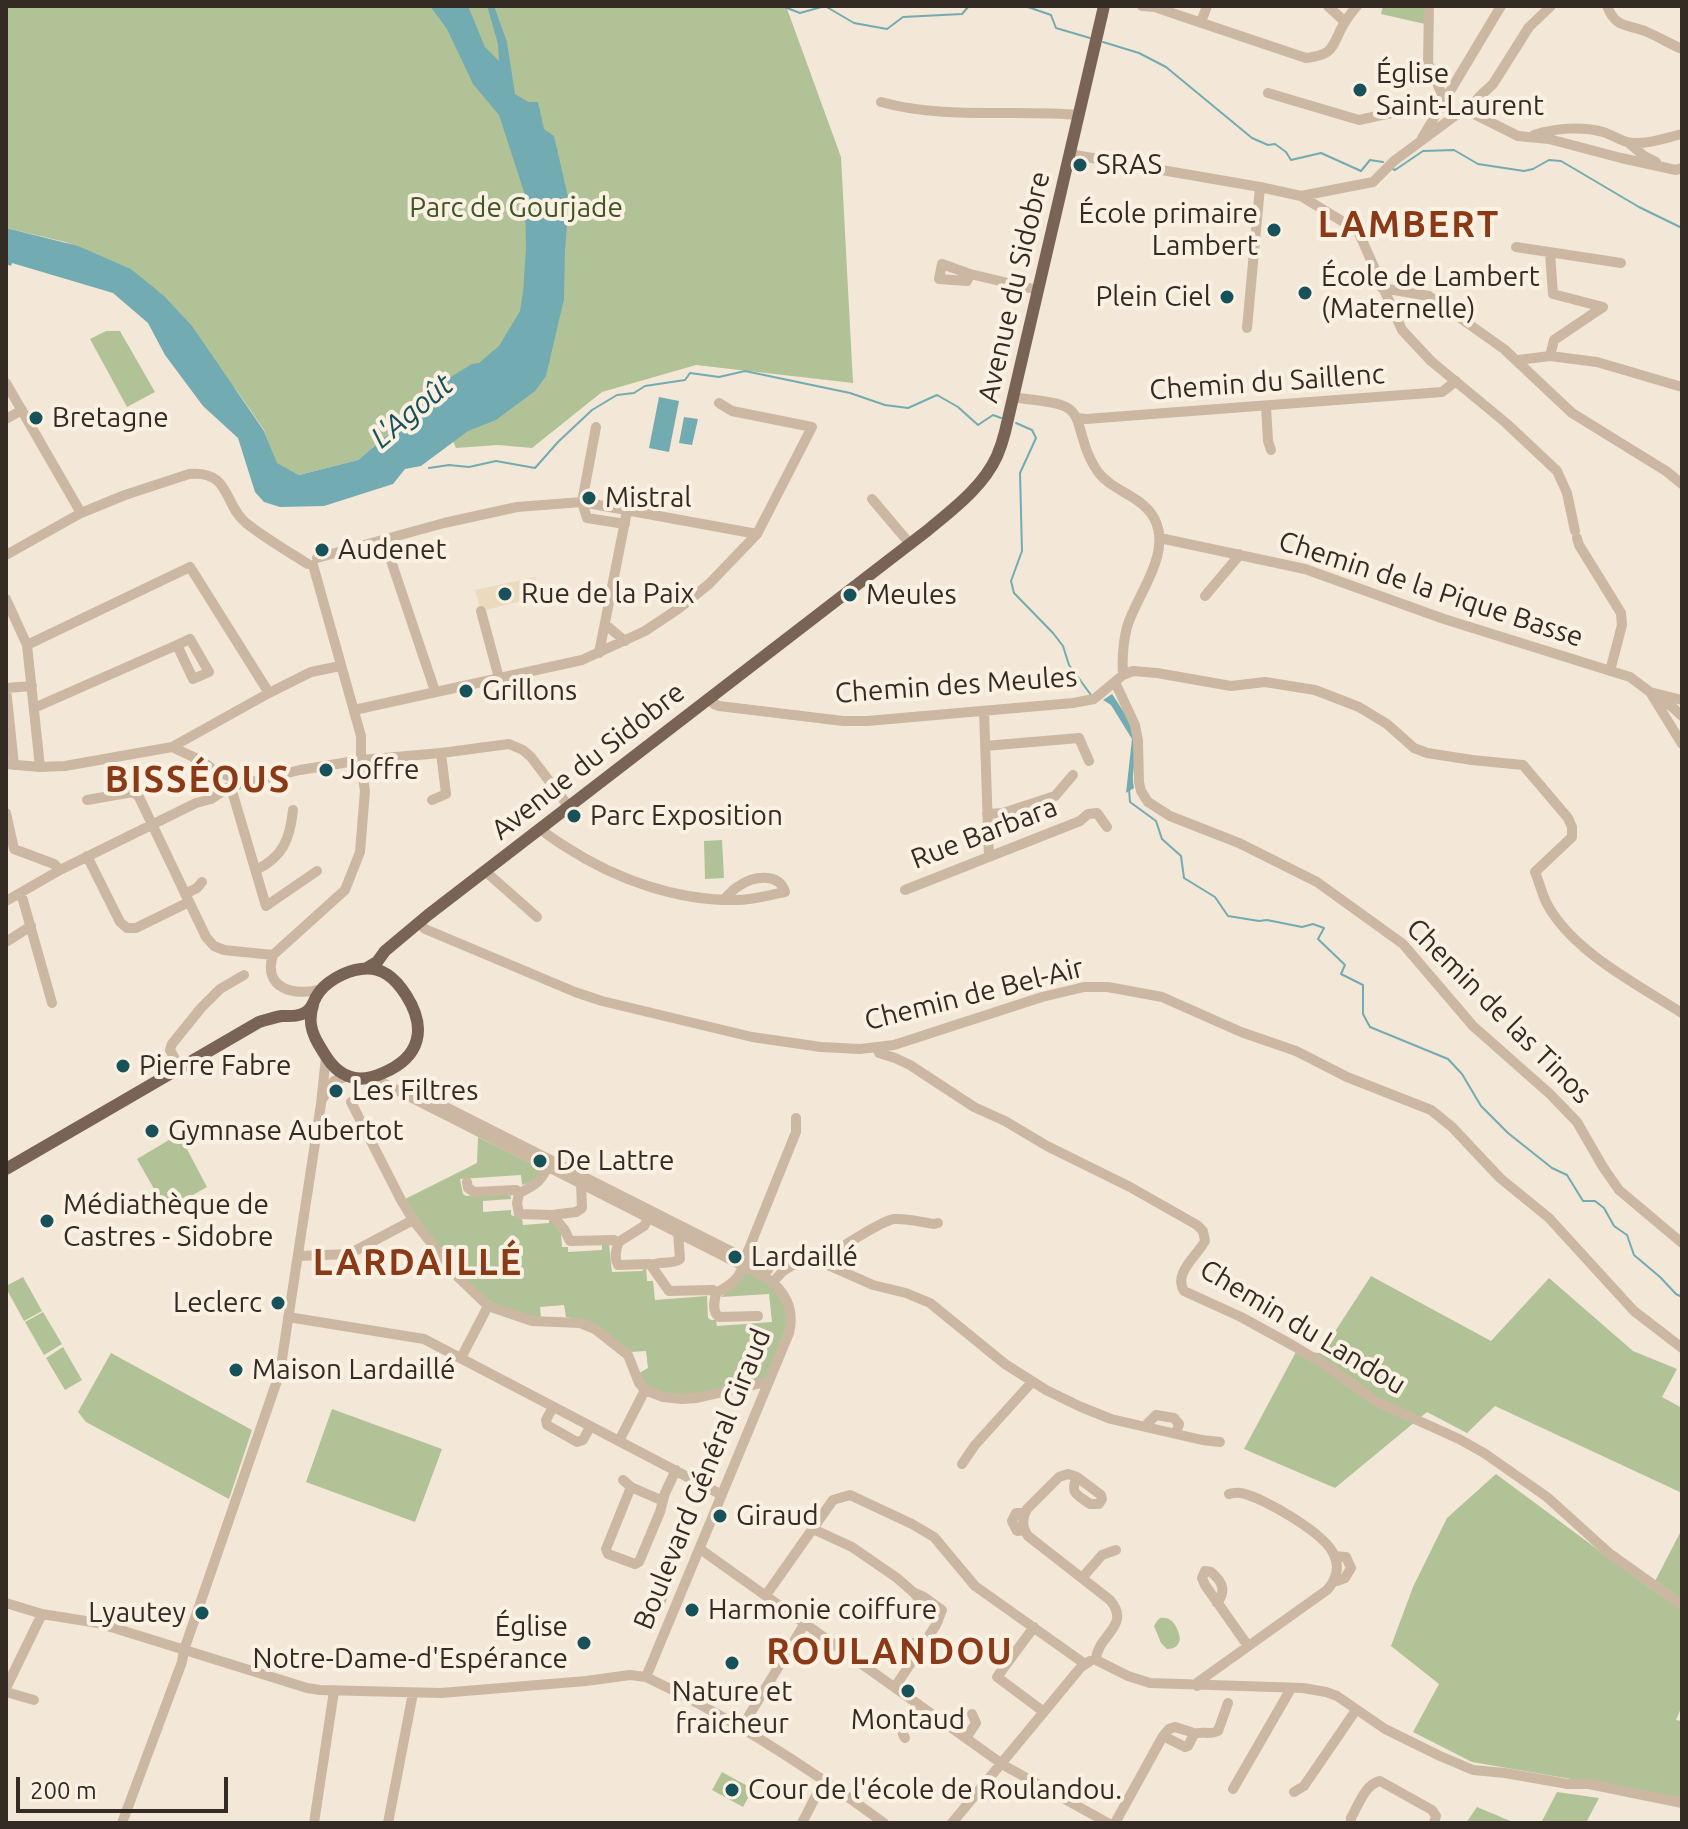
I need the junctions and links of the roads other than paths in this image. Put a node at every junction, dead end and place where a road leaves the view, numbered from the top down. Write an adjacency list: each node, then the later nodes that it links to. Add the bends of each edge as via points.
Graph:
1 (1104, 6): 18 (main road, Avenue du Sidobre)
2 (1142, 6): 11 (street)
3 (1195, 6): 11 (street)
4 (1207, 6): 11 (street)
5 (1328, 6): 12 (street)
6 (1357, 6): 12 (street)
7 (1429, 6): 16 (street, via 1428,63)
8 (1501, 6): 16 (street)
9 (1551, 6): 17 (street, via 1529,27 1493,84)
10 (1607, 6): 13 (street, via 1619,24)
11 (1196, 20): 12 (street, via 1306,58 1329,51)
12 (1345, 22)
13 (1682, 49)
14 (1268, 93): 16 (street, via 1359,120)
15 (881, 102): 18 (street, via 957,113)
16 (1441, 104): 21 (street)
17 (1468, 111): 20 (street); 21 (street)
18 (1079, 115): 23 (main road, Avenue du Sidobre)
19 (1682, 134): 22 (street)
20 (1529, 137): 22 (street, via 1584,127); 24 (street)
21 (1419, 143): 27 (street, via 1373,182)
22 (1629, 143): 24 (street)
23 (1069, 154): 26 (street); 33 (main road, Avenue du Sidobre)
24 (1666, 168): 25 (street)
25 (1682, 168)
26 (1260, 187): 27 (street); 34 (street)
27 (1301, 196): 32 (street, via 1358,231)
28 (1516, 247): 29 (street)
29 (1550, 253): 30 (street); 35 (street, via 1553,294 1603,307 1554,340)
30 (1621, 263)
31 (970, 274): 33 (street)
32 (1382, 288): 36 (street, via 1429,296); 37 (street, via 1402,330)
33 (1038, 290): 40 (main road, Avenue du Sidobre)
34 (1247, 328)
35 (1550, 356): 36 (street); 39 (street, via 1597,362)
36 (1518, 360): 48 (street, via 1572,413)
37 (1456, 381): 42 (street, Chemin du Saillenc, via 1442,392); 70 (street, via 1557,471 1579,545 1621,613)
38 (6, 383): 43 (street)
39 (1682, 387)
40 (1013, 397): 44 (street, via 1063,405); 57 (main road, Avenue du Sidobre, via 996,459 980,482)
41 (719, 403): 54 (street, via 732,411 812,427)
42 (1266, 406): 44 (street, Chemin du Saillenc); 47 (street)
43 (22, 410): 45 (street); 52 (street)
44 (1078, 418): 55 (street, via 1099,472 1112,486 1141,501)
45 (6, 419)
46 (596, 427): 50 (street)
47 (1271, 450)
48 (1682, 484)
49 (872, 499): 57 (street)
50 (582, 502): 51 (street); 53 (street, via 587,518); 56 (street, via 517,507)
51 (627, 511): 53 (street); 54 (street)
52 (81, 513): 59 (street); 60 (street, via 189,474 205,475 223,486 244,521)
53 (625, 524): 64 (street)
54 (757, 534): 65 (street, via 709,584)
55 (1160, 538): 58 (street, Chemin de la Pique Basse); 72 (street, via 1127,627)
56 (384, 540): 60 (street); 74 (street)
57 (910, 544): 77 (main road, Avenue du Sidobre)
58 (1239, 554): 61 (street); 70 (street, Chemin de la Pique Basse, via 1305,569)
59 (6, 555)
60 (312, 560): 69 (street)
61 (1205, 596)
62 (6, 599): 66 (street)
63 (481, 611): 71 (street)
64 (606, 625): 65 (street); 68 (street)
65 (625, 641): 68 (street)
66 (27, 645): 73 (street); 76 (street, via 190,567)
67 (177, 645): 79 (street)
68 (599, 653): 71 (street)
69 (340, 666): 76 (street, via 311,672); 80 (street)
70 (1610, 671): 75 (street, Chemin de la Pique Basse)
71 (499, 678): 74 (street)
72 (1119, 679): 81 (street, Chemin des Meules, via 1094,699); 131 (street, via 1133,671 1231,686 1265,682 1315,690 1359,707 1427,753 1523,765 1572,827 1572,837 1535,872 1547,903 1570,934 1596,956); 155 (street, Chemin de las Tinos, via 1135,725 1139,782 1148,802 1317,882 1403,944 1473,1026 1577,1122 1619,1190)
73 (32, 686): 79 (street); 89 (street, via 6,688)
74 (435, 691): 80 (street)
75 (1650, 692): 78 (street, Chemin de la Pique Basse); 82 (street); 83 (street)
76 (269, 693): 85 (street)
77 (709, 698): 81 (street, Chemin des Meules, via 719,706 843,721); 99 (main road, Avenue du Sidobre)
78 (1682, 700)
79 (34, 708): 90 (street)
80 (354, 710): 87 (street)
81 (984, 711): 84 (street)
82 (1682, 716)
83 (1682, 744)
84 (985, 746): 88 (street, via 1079,738); 102 (street)
85 (172, 747): 90 (street); 91 (street); 94 (street)
86 (441, 753): 87 (street); 98 (street, via 446,794); 99 (street, via 518,747)
87 (361, 760): 93 (street); 123 (street, via 365,791 360,852 345,890)
88 (1089, 761)
89 (10, 765): 90 (street)
90 (40, 767)
91 (225, 774): 93 (street); 94 (street, via 214,776); 95 (street, via 230,779)
92 (1073, 775): 102 (street, via 1055,796)
93 (250, 781): 95 (street)
94 (212, 782): 95 (street, via 216,789); 97 (street)
95 (227, 788): 97 (street); 109 (street)
96 (87, 800): 103 (street, via 133,792)
97 (204, 800): 103 (street)
98 (432, 800)
99 (569, 807): 105 (main road, Avenue du Sidobre)
100 (293, 810): 109 (street, via 291,834 272,862)
101 (6, 813): 108 (street, via 14,849)
102 (987, 814): 107 (street)
103 (152, 824): 106 (street); 115 (street)
104 (1107, 827): 107 (street, Rue Barbara, via 1097,813 1088,814)
105 (541, 829): 111 (main road, Avenue du Sidobre); 116 (street, via 581,857 654,888)
106 (87, 856): 108 (street); 115 (street, via 127,928 136,928)
107 (989, 857): 113 (street, Rue Barbara)
108 (60, 870): 114 (street)
109 (256, 870): 110 (street, via 266,906)
110 (317, 871)
111 (485, 871): 118 (street, Avenue du Sidobre); 119 (main road, Avenue du Sidobre)
112 (202, 882): 115 (street)
113 (905, 890)
114 (20, 893): 117 (street); 120 (street)
115 (187, 898): 123 (street, via 214,946)
116 (724, 900): 116 (street, via 753,879 777,879 785,892)
117 (6, 901)
118 (537, 917)
119 (419, 923): 122 (main road, Avenue du Sidobre); 134 (street, Chemin de Bel-Air, via 602,1001 773,1041)
120 (31, 926): 121 (street); 129 (street)
121 (6, 942)
122 (390, 947): 124 (main road, Avenue du Sidobre); 126 (main road)
123 (273, 955): 128 (street, via 269,966 274,981)
124 (367, 968): 126 (main road); 127 (main road, via 350,971)
125 (244, 975): 137 (street, via 220,989 172,1044)
126 (393, 977): 136 (main road, via 415,1010 419,1027 413,1051)
127 (322, 989): 128 (street); 130 (main road)
128 (301, 992): 130 (street)
129 (52, 1003)
130 (313, 1004): 132 (main road, via 296,1016); 133 (main road, via 310,1022)
131 (1682, 1013)
132 (270, 1019): 133 (main road, via 296,1023); 137 (main road)
133 (317, 1041): 135 (main road)
134 (877, 1047): 166 (street, Chemin de Bel-Air, via 1084,987 1162,997 1431,1110 1549,1218 1634,1311); 188 (street, Chemin du Landou, via 879,1053 910,1065 974,1107 1197,1225 1205,1241 1181,1276 1184,1291 1280,1338 1377,1402 1484,1453)
135 (326, 1057): 138 (main road); 142 (street)
136 (397, 1066): 139 (main road); 140 (street, via 395,1080)
137 (180, 1068): 145 (main road)
138 (348, 1076): 139 (main road); 142 (street, via 331,1085)
139 (369, 1078): 140 (street)
140 (407, 1091): 144 (street)
141 (351, 1102): 151 (street)
142 (321, 1104): 156 (street)
143 (796, 1118): 157 (street, via 796,1132)
144 (549, 1163): 147 (street); 148 (street, via 542,1179); 150 (street)
145 (6, 1169)
146 (467, 1182): 148 (street, via 474,1192)
147 (581, 1184): 149 (street, via 582,1208); 150 (street)
148 (519, 1193): 149 (street, via 519,1214)
149 (552, 1215): 154 (street, via 570,1241)
150 (651, 1215): 153 (street); 154 (street); 157 (street)
151 (413, 1220): 156 (street, via 349,1254); 163 (street)
152 (938, 1223): 158 (street, via 892,1220 836,1250)
153 (678, 1233): 157 (street); 159 (street, via 680,1259)
154 (617, 1243): 159 (street, via 618,1265)
155 (1682, 1243)
156 (298, 1256): 165 (street)
157 (744, 1262): 160 (street); 161 (street); 162 (street, via 737,1279)
158 (823, 1263): 161 (street, via 797,1263); 168 (street, via 930,1303)
159 (652, 1265): 162 (street, via 669,1291)
160 (768, 1270)
161 (773, 1282): 169 (street, Boulevard Général Giraud, via 791,1312 790,1329)
162 (716, 1293): 164 (street, via 719,1317)
163 (488, 1306): 167 (street); 170 (street, via 532,1321 576,1322 595,1329 628,1355)
164 (758, 1316)
165 (288, 1317): 167 (street, via 421,1338); 193 (street, via 275,1390)
166 (1682, 1348)
167 (461, 1358): 171 (street)
168 (1032, 1382): 174 (street, via 1103,1416); 175 (street)
169 (767, 1385): 170 (street, via 682,1399); 179 (street, Boulevard Général Giraud)
170 (645, 1390): 173 (street)
171 (553, 1407): 172 (street); 172 (street, via 547,1425 577,1442)
172 (590, 1427): 173 (street)
173 (619, 1441): 176 (street)
174 (1220, 1442)
175 (962, 1464)
176 (676, 1470): 179 (street); 180 (street)
177 (1077, 1477): 184 (street, via 1059,1477 1024,1513 1028,1536)
178 (1229, 1494): 192 (street, via 1244,1493 1292,1517 1323,1540 1337,1568 1327,1590)
179 (722, 1495): 182 (street, Boulevard Général Giraud)
180 (663, 1501): 180 (street, via 627,1484 608,1554 639,1562)
181 (816, 1526): 185 (street); 191 (street, via 833,1500 847,1494 908,1522 937,1540 978,1588); 198 (street, via 942,1610)
182 (700, 1549): 185 (street); 196 (street, Boulevard Général Giraud)
183 (1116, 1550): 184 (street, via 1102,1555)
184 (1082, 1578): 194 (street, via 1117,1612)
185 (766, 1595): 190 (street)
186 (6, 1603): 189 (street)
187 (1217, 1603): 192 (street)
188 (1682, 1605)
189 (42, 1614): 193 (street, via 98,1623); 200 (street)
190 (805, 1623): 198 (street); 209 (street)
191 (1034, 1627): 195 (street); 207 (street, via 997,1677)
192 (1248, 1646): 197 (street)
193 (184, 1650): 201 (street, via 307,1688); 217 (street)
194 (1096, 1660): 195 (street); 197 (street, via 1144,1682)
195 (1085, 1664): 207 (street)
196 (646, 1677): 202 (street); 209 (street)
197 (1197, 1686): 199 (street)
198 (895, 1687): 205 (street)
199 (1290, 1688): 206 (street, via 1326,1692); 214 (street)
200 (6, 1690): 203 (street)
201 (334, 1691): 202 (street); 218 (street)
202 (413, 1693): 219 (street)
203 (34, 1700)
204 (1228, 1703): 224 (street, via 1217,1732 1193,1734 1185,1747 1163,1736)
205 (918, 1704): 210 (street, via 902,1726); 211 (street)
206 (1356, 1710): 215 (street, via 1304,1786); 216 (street, via 1411,1743 1473,1770 1589,1784)
207 (1044, 1712): 212 (street)
208 (972, 1714): 211 (street, via 976,1723)
209 (742, 1727): 213 (street)
210 (905, 1738)
211 (966, 1738): 212 (street)
212 (1002, 1764): 222 (street); 223 (street)
213 (824, 1780): 220 (street); 221 (street)
214 (1233, 1789)
215 (1294, 1792)
216 (1682, 1803)
217 (119, 1823)
218 (314, 1823)
219 (388, 1823)
220 (802, 1823)
221 (884, 1823)
222 (952, 1823)
223 (1108, 1823)
224 (1115, 1823)
225 (1351, 1823): 226 (street, via 1369,1786 1380,1781 1432,1810)
226 (1434, 1823)

